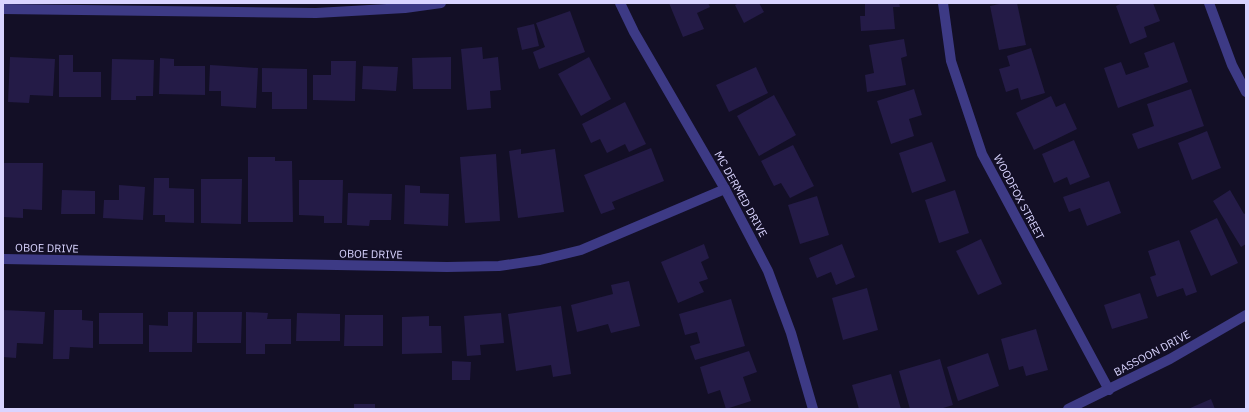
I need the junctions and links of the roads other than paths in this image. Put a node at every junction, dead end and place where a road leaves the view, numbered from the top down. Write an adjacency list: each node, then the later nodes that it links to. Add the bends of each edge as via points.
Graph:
1 (441, 3): 5 (street, via 405,8 316,13)
2 (620, 3): 8 (street, MC DERMED DRIVE, via 634,32)
3 (943, 3): 11 (street, WOODFOX STREET, via 951,61 982,154)
4 (1209, 3): 7 (street, via 1232,65)
5 (247, 8): 6 (street)
6 (3, 9)
7 (1246, 92)
8 (725, 189): 9 (street, OBOE DRIVE, via 581,250 499,266); 12 (street, MC DERMED DRIVE, via 768,271 791,333)
9 (3, 259)
10 (1246, 315): 11 (street, BASSOON DRIVE, via 1170,359)
11 (1109, 390): 13 (street, BASSOON DRIVE)
12 (813, 409)
13 (1068, 409)

